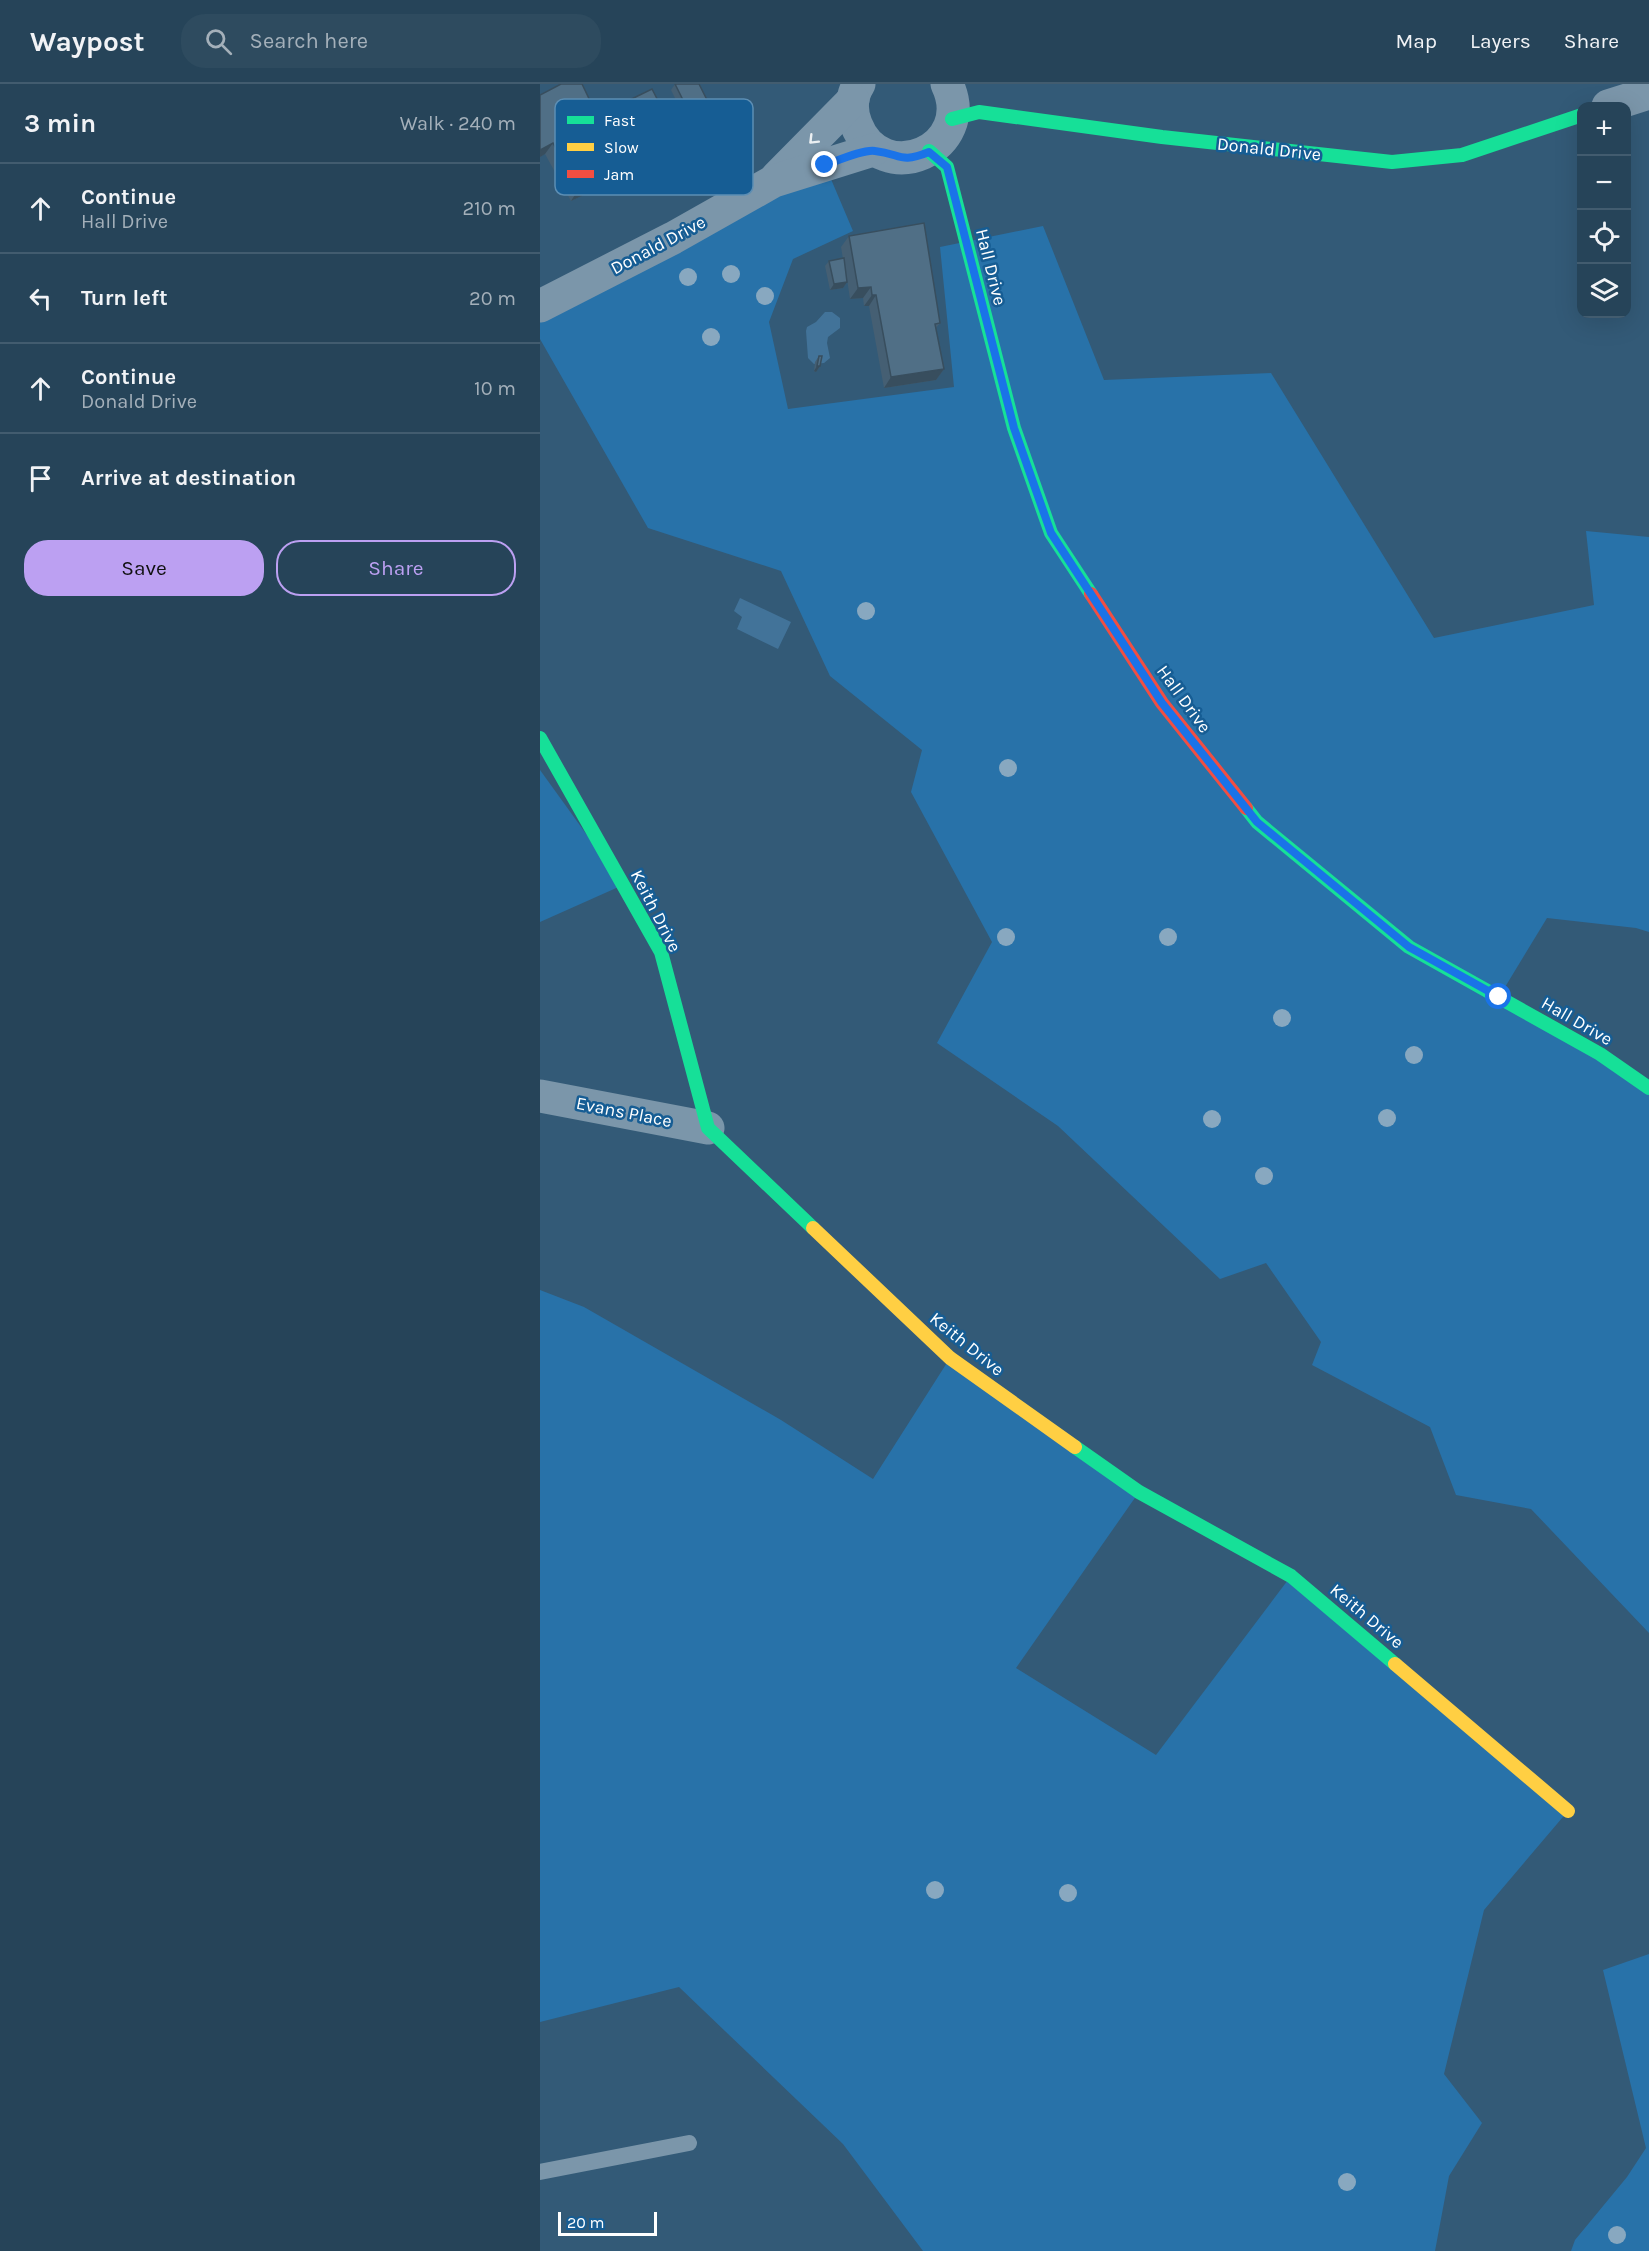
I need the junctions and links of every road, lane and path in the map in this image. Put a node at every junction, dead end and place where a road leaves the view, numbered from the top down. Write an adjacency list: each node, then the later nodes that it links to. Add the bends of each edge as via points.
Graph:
1 (946, 84): 6 (street, via 951,93)
2 (856, 92): 7 (street, via 853,115 861,138); 9 (street, Donald Drive, one-way to 9)
3 (1649, 93): 4 (street)
4 (1621, 102)
5 (1577, 116): 6 (street, Donald Drive, via 1462,155 1392,162 979,112)
6 (952, 119): 8 (street)
7 (873, 150): 8 (street, via 899,159); 9 (street, Donald Drive)
8 (929, 152): 14 (street, Hall Drive, via 947,167 1014,428 1051,533 1162,703 1257,822 1409,947 1600,1054)
9 (774, 181): 10 (street, Donald Drive)
10 (753, 193)
11 (749, 195): 12 (street, Donald Drive)
12 (540, 306)
13 (540, 738): 16 (street, Keith Drive, via 661,952)
14 (1649, 1088)
15 (540, 1096): 16 (street, Evans Place)
16 (708, 1128): 17 (street, Keith Drive, via 950,1358 1139,1492 1291,1575)
17 (1568, 1811)
18 (689, 2143): 19 (lane)
19 (540, 2172)

